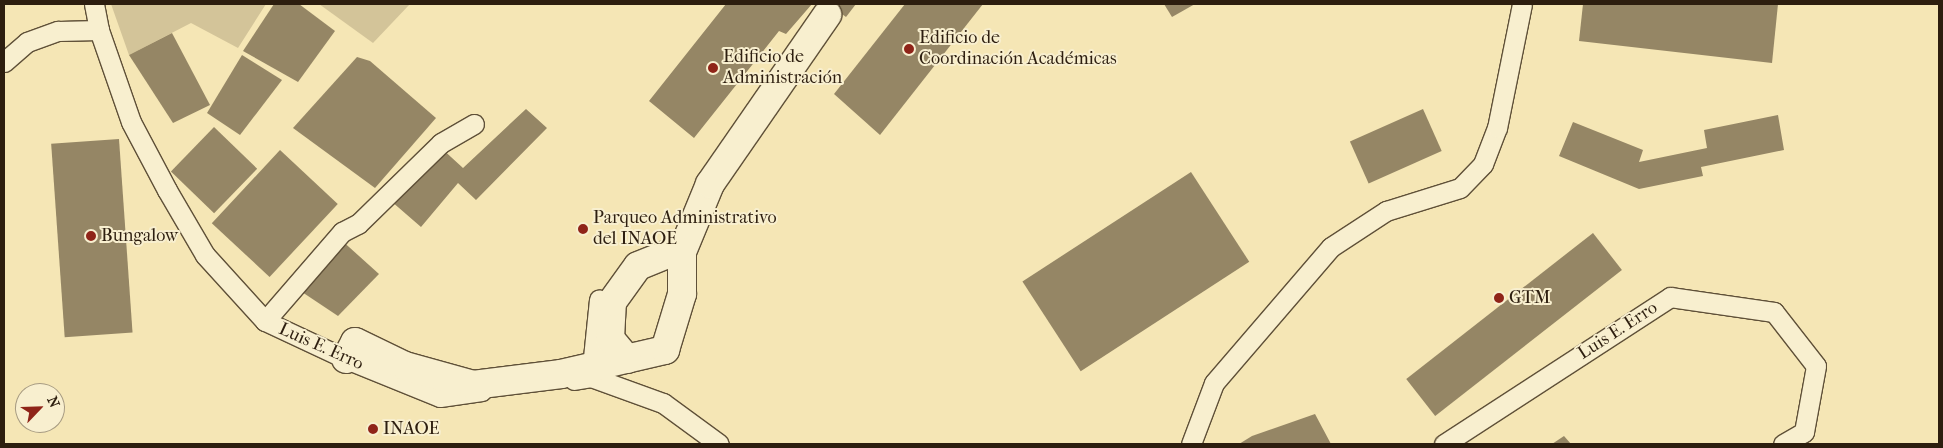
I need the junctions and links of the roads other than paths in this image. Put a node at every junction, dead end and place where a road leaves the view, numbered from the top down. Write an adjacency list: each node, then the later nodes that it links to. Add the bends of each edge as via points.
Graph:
1 (94, 4): 4 (lane, Luis E. Erro)
2 (1522, 4): 14 (lane, via 1496,128 1483,164 1460,188 1386,211 1331,247 1214,383)
3 (827, 15): 7 (street, via 710,184)
4 (99, 30): 5 (lane, via 58,31 27,42); 9 (lane, Luis E. Erro, via 131,122 167,190 205,255)
5 (4, 62)
6 (474, 124): 9 (lane, via 441,143 358,224 342,232)
7 (682, 252): 11 (street, via 682,294 665,350); 11 (street, via 672,252 638,266 612,302 610,340)
8 (599, 299): 12 (lane)
9 (265, 321): 10 (lane, Luis E. Erro)
10 (346, 359): 12 (street, via 355,342 405,366 473,385)
11 (627, 359): 12 (street)
12 (591, 371): 13 (lane, via 663,403)
13 (719, 444)
14 (1191, 444)
15 (1444, 444): 16 (lane, Luis E. Erro, via 1670,297 1774,312 1816,366 1804,432)
16 (1783, 444)

